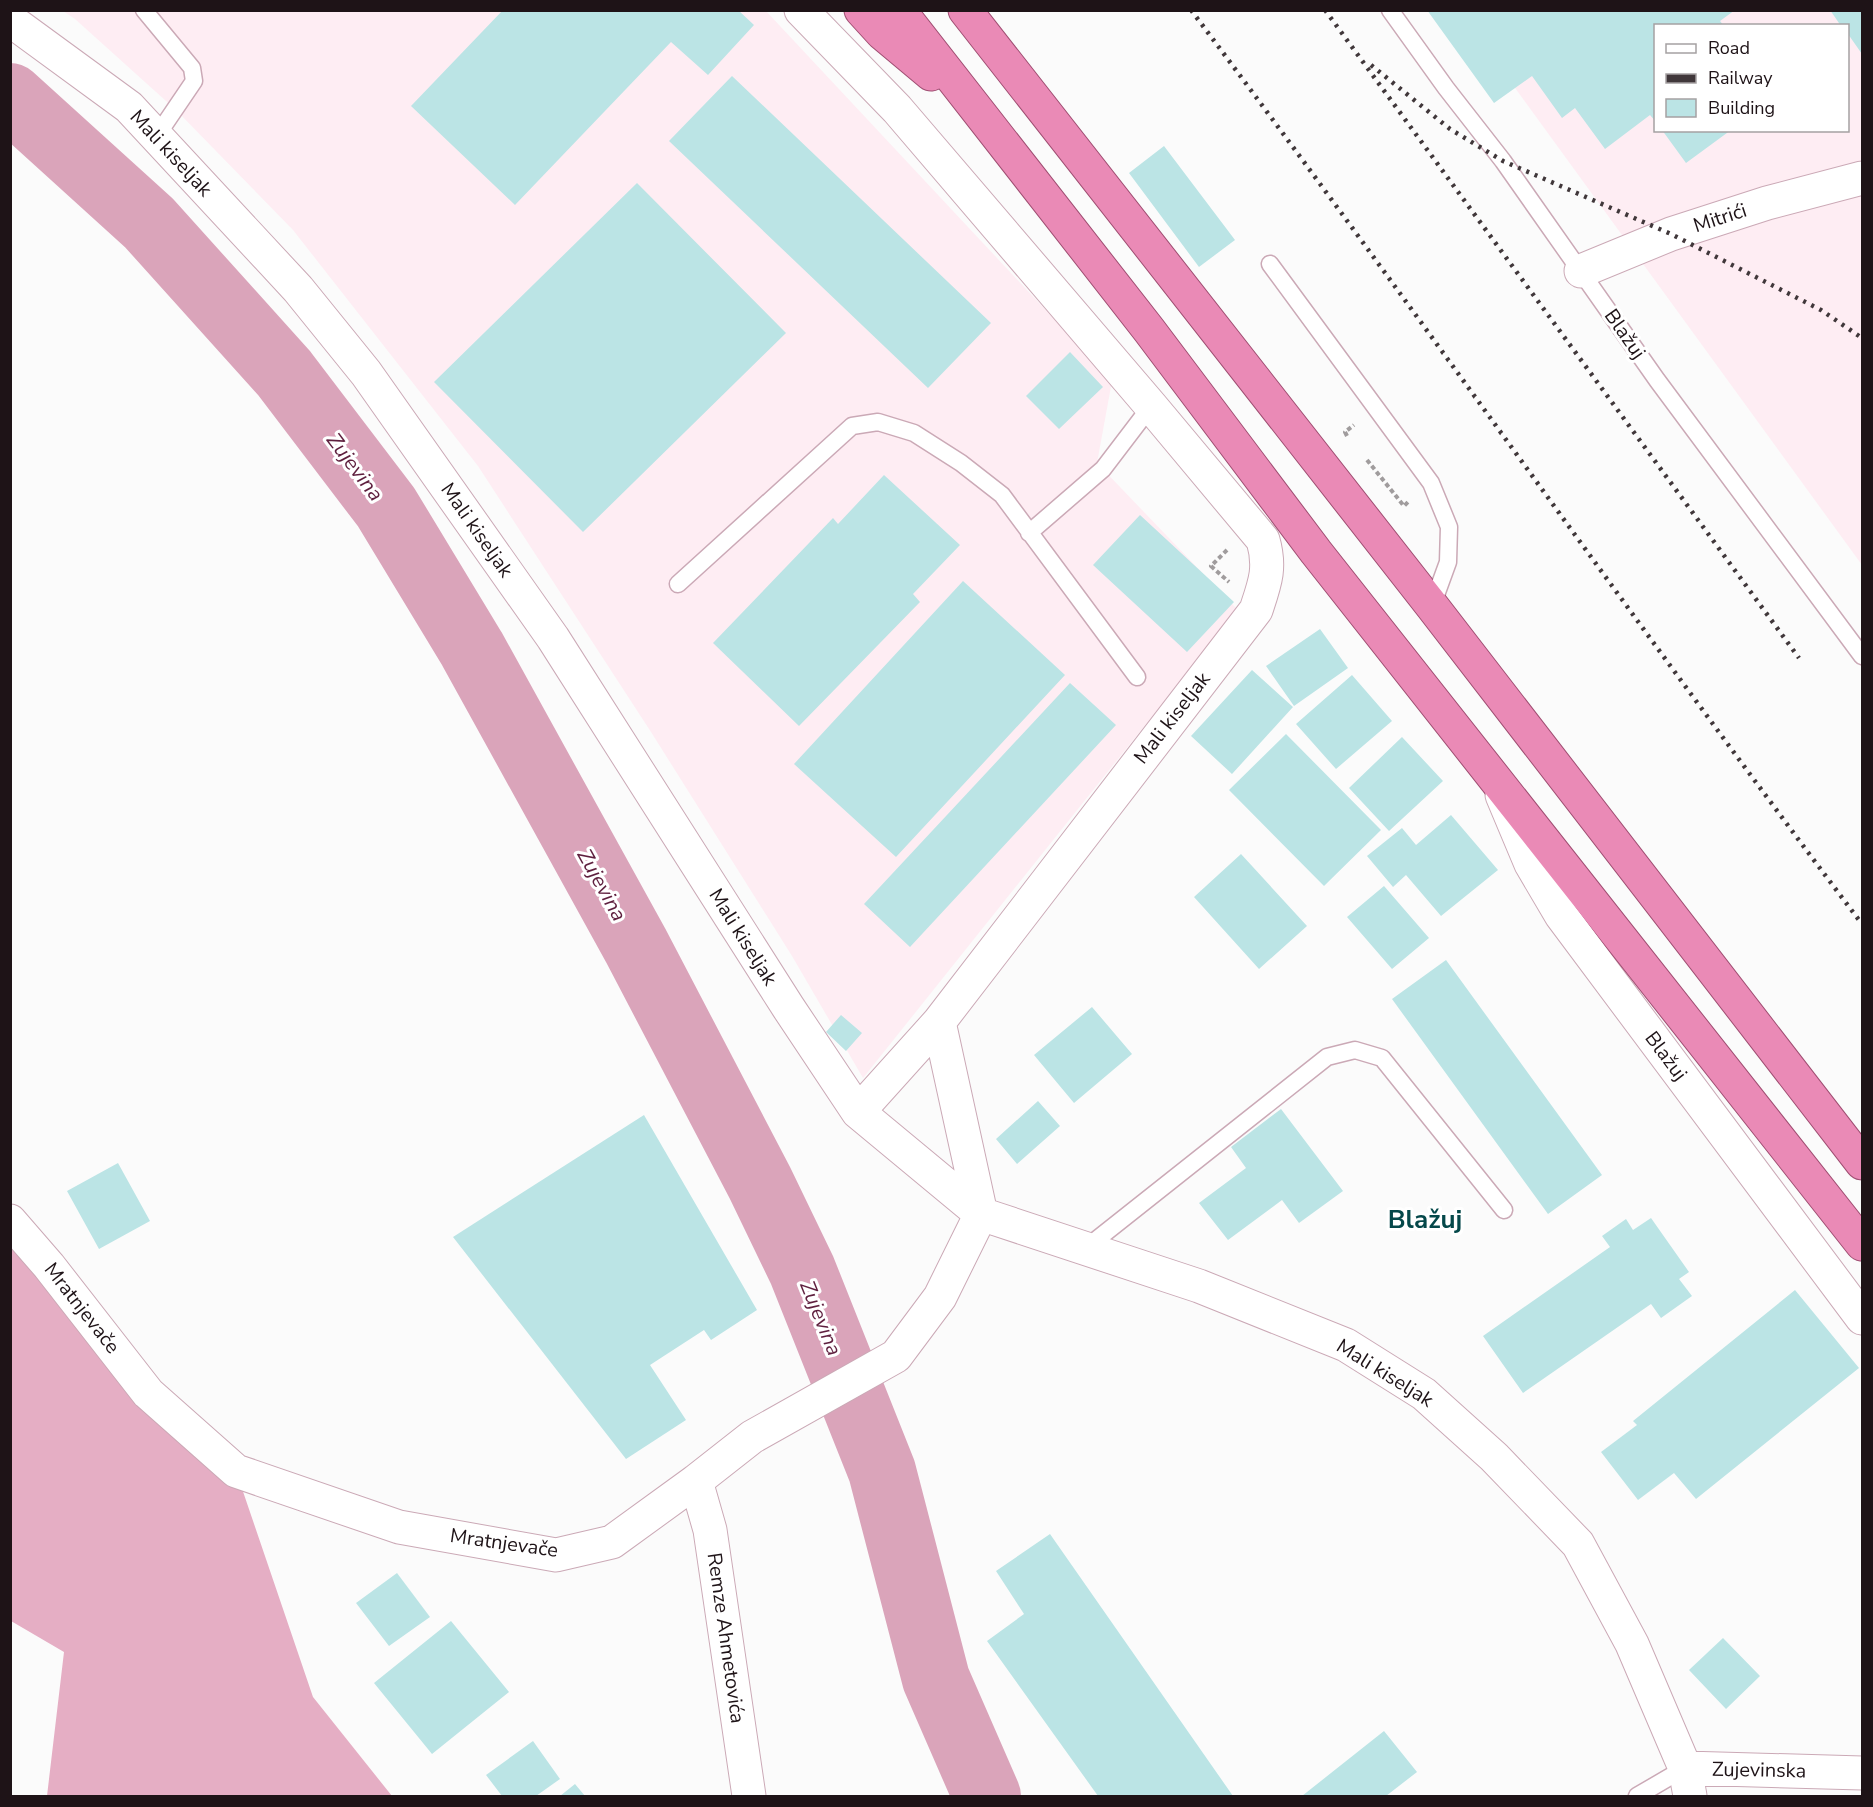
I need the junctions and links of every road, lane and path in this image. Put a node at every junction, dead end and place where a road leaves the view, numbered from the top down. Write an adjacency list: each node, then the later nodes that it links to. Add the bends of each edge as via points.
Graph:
1 (144, 10): 9 (lane, via 192,68 194,81)
2 (801, 10): 13 (street, Mali kiseljak, via 897,109)
3 (861, 10): 8 (highway, via 923,69)
4 (898, 10): 8 (highway)
5 (964, 10): 20 (highway)
6 (1390, 10): 12 (lane, Blažuj)
7 (10, 20): 9 (street, Mali kiseljak, via 129,107)
8 (967, 99): 23 (highway)
9 (156, 137): 25 (street, Mali kiseljak, via 298,289 380,391 553,638)
10 (1863, 178): 12 (street, Mitrići, via 1671,234)
11 (1270, 264): 20 (lane, via 1431,483 1449,526 1448,562)
12 (1581, 271): 21 (lane, Blažuj, via 1656,380)
13 (1151, 406): 16 (lane, via 1103,469); 24 (street, Mali kiseljak, via 1263,540 1268,556 1264,588 1256,610)
14 (1364, 456): 15 (path)
15 (1404, 506)
16 (1029, 532): 19 (lane, via 1002,495 961,463 914,433 878,422 852,426); 22 (lane)
17 (1234, 544): 18 (path)
18 (1211, 566)
19 (678, 584)
20 (1432, 606): 26 (highway)
21 (1863, 656)
22 (1137, 677)
23 (1495, 780): 30 (highway); 32 (street, Blažuj, via 1531,864 1561,915)
24 (939, 1022): 25 (street, Mali kiseljak); 28 (street)
25 (858, 1112): 28 (street, Mali kiseljak)
26 (1863, 1163)
27 (1503, 1210): 31 (lane, via 1382,1058 1355,1050 1327,1057)
28 (981, 1214): 31 (street, Mali kiseljak); 33 (street, Mratnjevače, via 940,1297 896,1356 752,1437)
29 (10, 1221): 33 (street, Mratnjevače, via 148,1393 236,1471 399,1527 556,1555 612,1542)
30 (1863, 1244)
31 (1086, 1248): 35 (street, Mali kiseljak, via 1199,1286 1346,1345 1424,1394 1494,1457 1578,1544 1632,1644)
32 (1863, 1318)
33 (696, 1481): 36 (street, Remze Ahmetovića, via 710,1530)
34 (1863, 1773): 35 (street, Zujevinska)
35 (1688, 1782): 37 (lane)
36 (749, 1797)
37 (1637, 1797)

